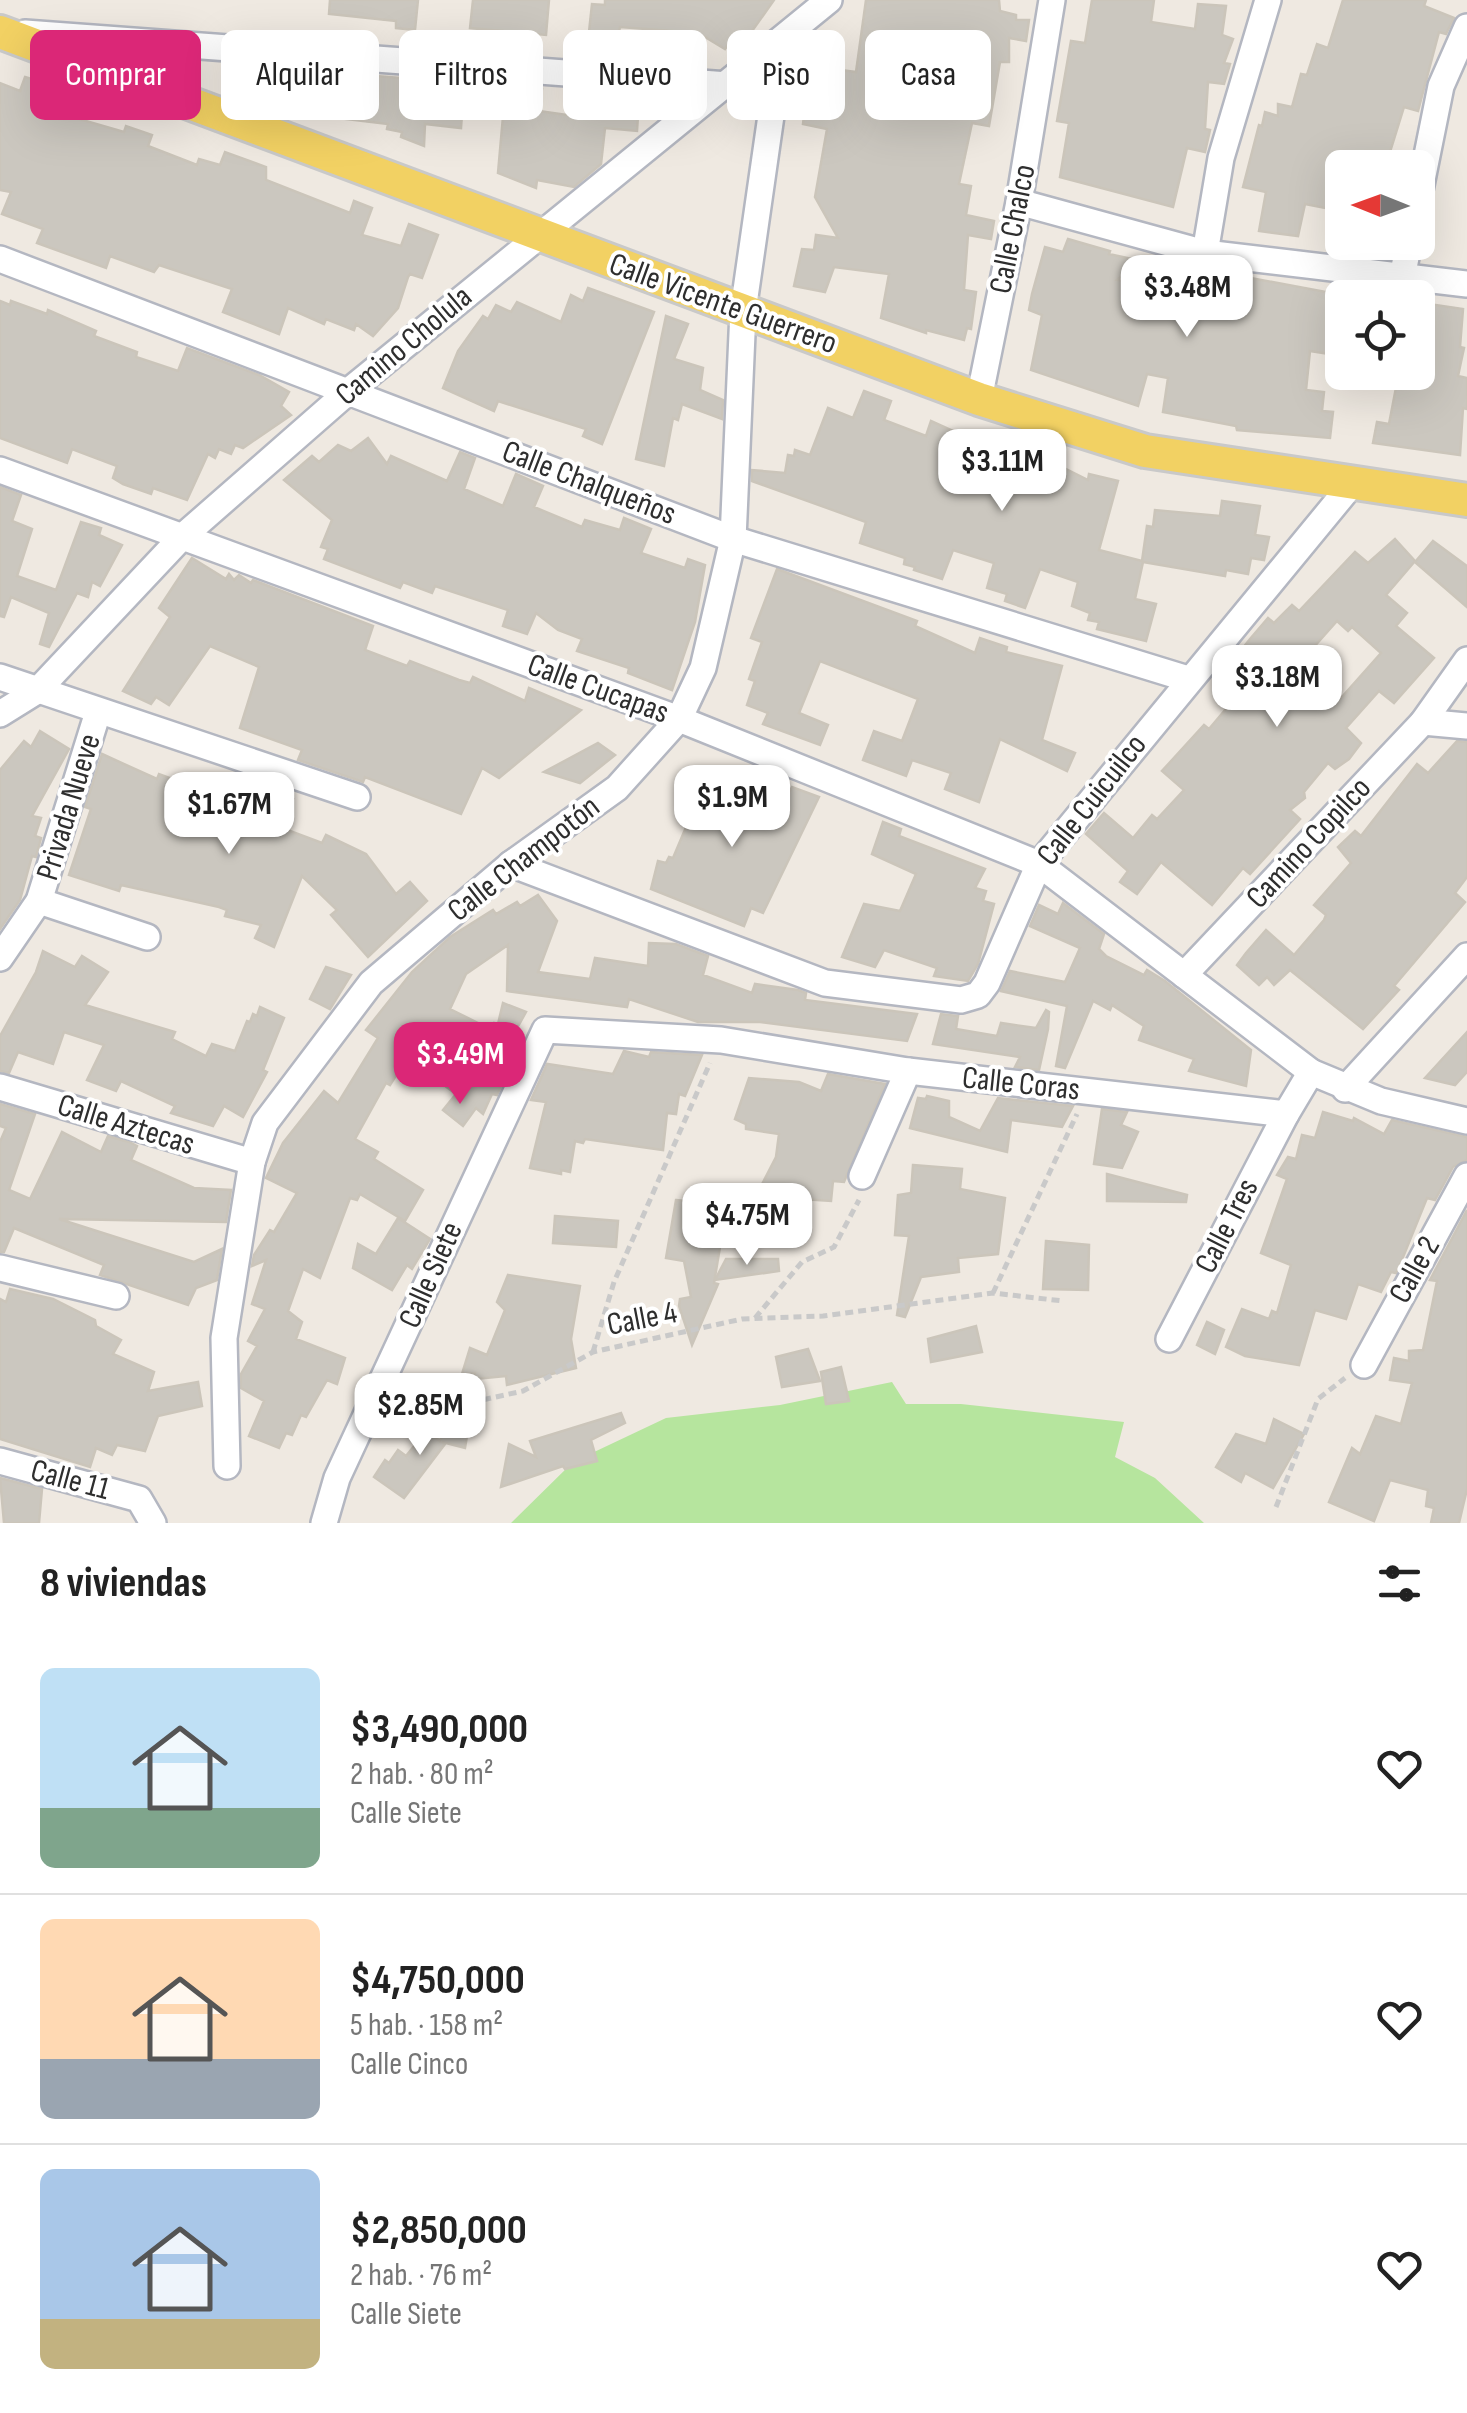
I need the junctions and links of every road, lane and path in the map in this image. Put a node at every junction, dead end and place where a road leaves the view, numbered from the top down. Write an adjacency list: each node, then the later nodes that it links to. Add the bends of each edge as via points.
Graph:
1 (829, 0): 5 (street, Camino Cholula)
2 (1052, 0): 11 (street, Calle Chalco)
3 (1268, 0): 13 (street, via 1221,158)
4 (1467, 27): 10 (street, via 1441,86)
5 (794, 30)
6 (0, 32): 7 (street); 12 (main road, Calle Vicente Guerrero)
7 (727, 85)
8 (727, 86): 12 (street, Camino Cholula)
9 (770, 120): 18 (street, Calle Champotón)
10 (1428, 150)
11 (1020, 202): 13 (street); 20 (street, Calle Chalco)
12 (539, 236): 18 (main road, Calle Vicente Guerrero); 19 (street, Camino Cholula)
13 (1205, 253): 16 (street)
14 (0, 259): 19 (street, Calle Chalqueños)
15 (1406, 260): 16 (street)
16 (1402, 278): 17 (street)
17 (1467, 284)
18 (742, 311): 20 (main road, Calle Vicente Guerrero); 25 (street, Calle Champotón)
19 (350, 390): 24 (street, Camino Cholula); 25 (street, Calle Chalqueños)
20 (979, 398): 22 (main road, Calle Vicente Guerrero, via 1145,452)
21 (0, 470): 24 (street, Calle Cucapas)
22 (1352, 484): 23 (main road, Calle Vicente Guerrero); 28 (street, Calle Cuicuilco)
23 (1467, 500)
24 (182, 538): 29 (street, Camino Cholula); 32 (street, Calle Cucapas)
25 (733, 539): 28 (street, Calle Chalqueños); 32 (street, Calle Champotón, via 703,668)
26 (1467, 660): 33 (street, Camino Copilco)
27 (0, 677): 29 (street)
28 (1188, 679): 37 (street, Calle Cuicuilco)
29 (37, 691): 30 (street); 31 (street, Camino Cholula)
30 (98, 712): 35 (street); 38 (street, Privada Nueve)
31 (0, 714)
32 (678, 718): 36 (street, Calle Champotón, via 617,788); 37 (street, Calle Cucapas)
33 (1423, 722): 34 (street); 42 (street, Camino Copilco)
34 (1467, 726)
35 (357, 797)
36 (511, 864): 37 (street, Calle Cuicuilco, via 825,983 961,1000 978,995 988,982); 52 (street, Calle Champotón, via 370,983 265,1123)
37 (1039, 864): 42 (street, Calle Cucapas)
38 (39, 901): 39 (street); 41 (street, Privada Nueve)
39 (147, 937)
40 (1467, 956): 48 (street)
41 (0, 958)
42 (1184, 975): 46 (street, Calle Cucapas)
43 (545, 1030): 44 (street, Calle Coras); 63 (street, Calle Siete)
44 (721, 1040): 45 (street, Calle Coras); 61 (path, via 614,1282)
45 (908, 1071): 49 (street, Calle Coras); 53 (street)
46 (1310, 1072): 48 (street); 50 (street)
47 (0, 1087): 52 (street, Calle Aztecas)
48 (1346, 1089): 51 (street)
49 (1088, 1091): 50 (street, Calle Coras); 56 (path)
50 (1286, 1114): 60 (street, Calle Tres)
51 (1467, 1121)
52 (252, 1162): 65 (street, Calle Champotón, via 224,1338)
53 (862, 1176): 59 (path, via 867,1186 834,1246 802,1262)
54 (1467, 1176): 62 (street, Calle 2)
55 (0, 1268): 57 (street)
56 (993, 1292): 58 (path, Calle 4); 59 (path, Calle 4, via 823,1316)
57 (116, 1296)
58 (1063, 1301)
59 (755, 1318): 61 (path, Calle 4)
60 (1169, 1338)
61 (593, 1352): 63 (path, Calle 4, via 524,1391 450,1408)
62 (1364, 1365): 66 (path, via 1318,1398)
63 (370, 1409): 68 (street, Calle Siete)
64 (0, 1461): 67 (street, Calle 11, via 139,1499)
65 (227, 1466)
66 (1276, 1507)
67 (152, 1523)
68 (324, 1523)

